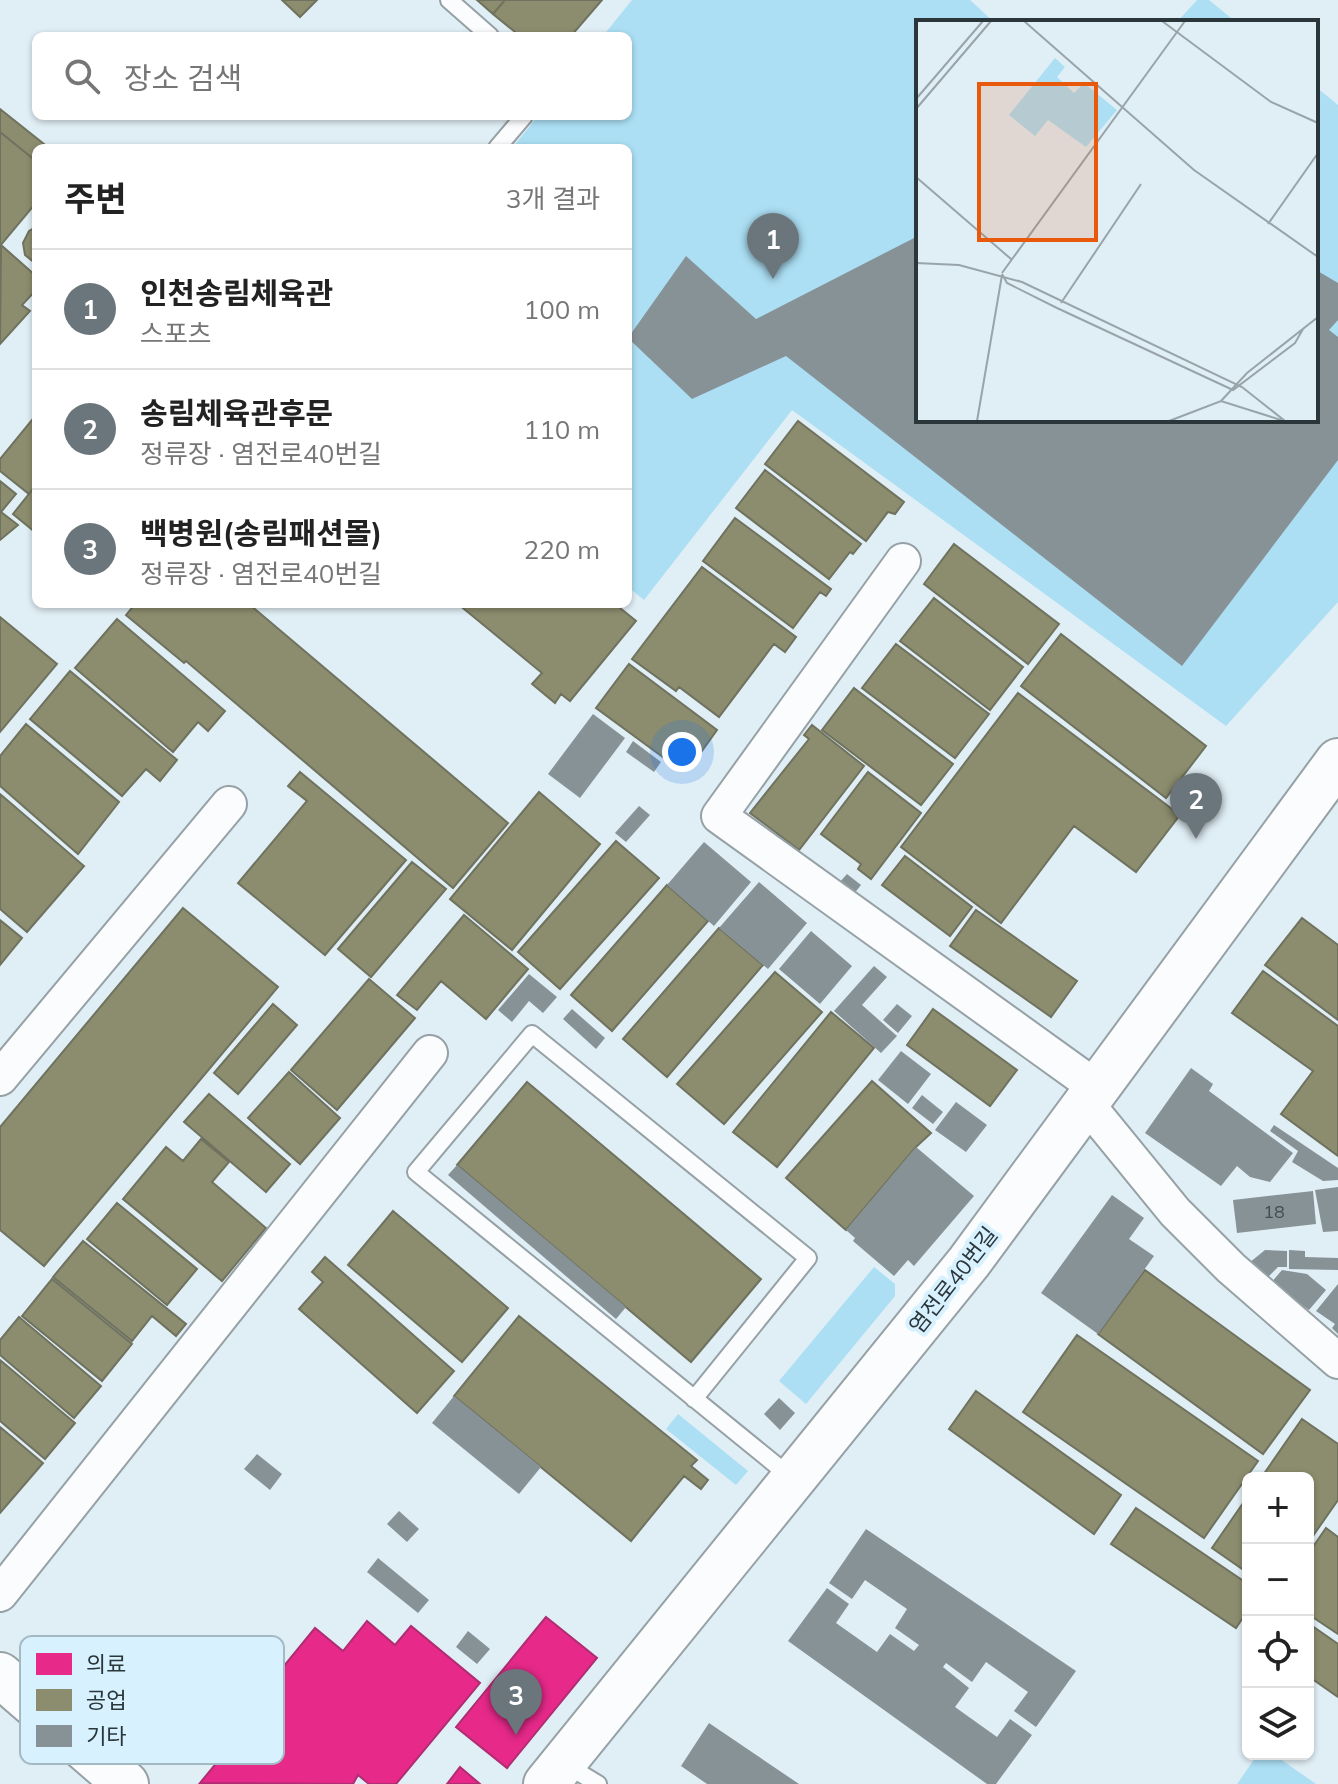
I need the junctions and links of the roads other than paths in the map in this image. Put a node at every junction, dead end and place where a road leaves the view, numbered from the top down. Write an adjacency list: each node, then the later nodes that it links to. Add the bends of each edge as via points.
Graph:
1 (449, 0): 2 (lane)
2 (485, 32)
3 (521, 120): 4 (lane)
4 (500, 144)
5 (903, 561): 10 (street, via 719,816)
6 (1338, 761): 10 (street, 염전로40번길)
7 (229, 804): 9 (street)
8 (430, 1053): 14 (street)
9 (0, 1078)
10 (1091, 1096): 11 (street, via 1175,1212); 13 (street, 염전로40번길, via 969,1262)
11 (1338, 1361)
12 (694, 1399): 12 (lane, via 416,1172 532,1034 808,1258); 13 (lane)
13 (794, 1480): 18 (street, 염전로40번길)
14 (0, 1594)
15 (0, 1675): 16 (street)
16 (20, 1692)
17 (103, 1764): 19 (street)
18 (569, 1777)
19 (126, 1784)

